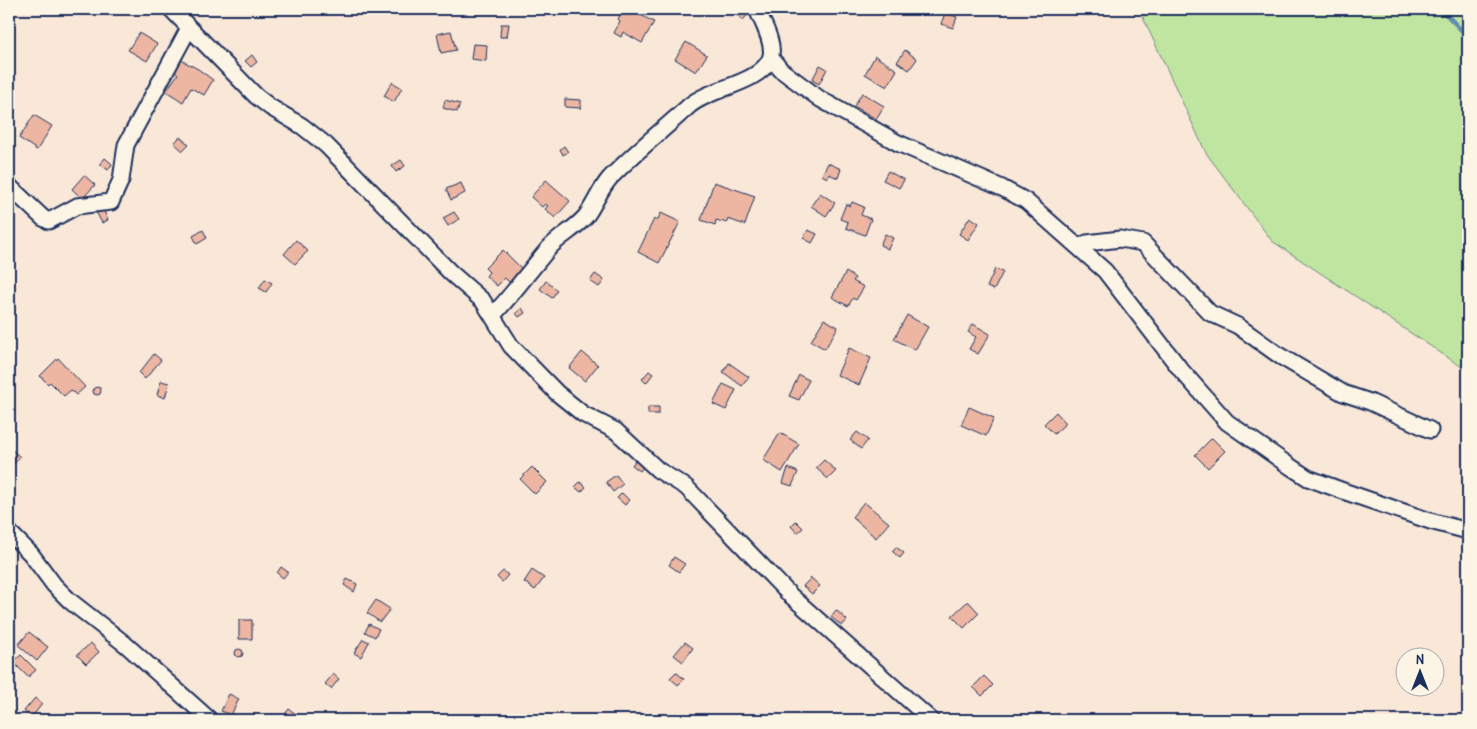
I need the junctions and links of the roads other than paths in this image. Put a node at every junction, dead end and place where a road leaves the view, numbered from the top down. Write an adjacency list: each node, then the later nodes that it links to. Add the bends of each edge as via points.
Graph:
1 (171, 9): 3 (street)
2 (758, 9): 4 (street, via 769,39)
3 (189, 28): 5 (street, via 126,145 120,180 111,202 78,206 49,220); 7 (street, via 256,96 326,145 451,273 483,301)
4 (771, 58): 6 (street, via 781,70 820,99 898,143 1026,201); 7 (street, via 756,73 698,99 640,150 609,179 586,216 549,248)
5 (9, 186)
6 (1079, 247): 8 (street, via 1120,238 1143,243 1210,313 1238,326 1280,356 1343,393); 9 (street, via 1105,271 1181,370 1228,422 1308,478)
7 (493, 315): 12 (street, via 511,346 557,393 583,414 616,431 658,470 686,487 790,595)
8 (1430, 430)
9 (1468, 531)
10 (9, 532): 11 (street, via 70,602 124,644)
11 (210, 720)
12 (931, 720)

